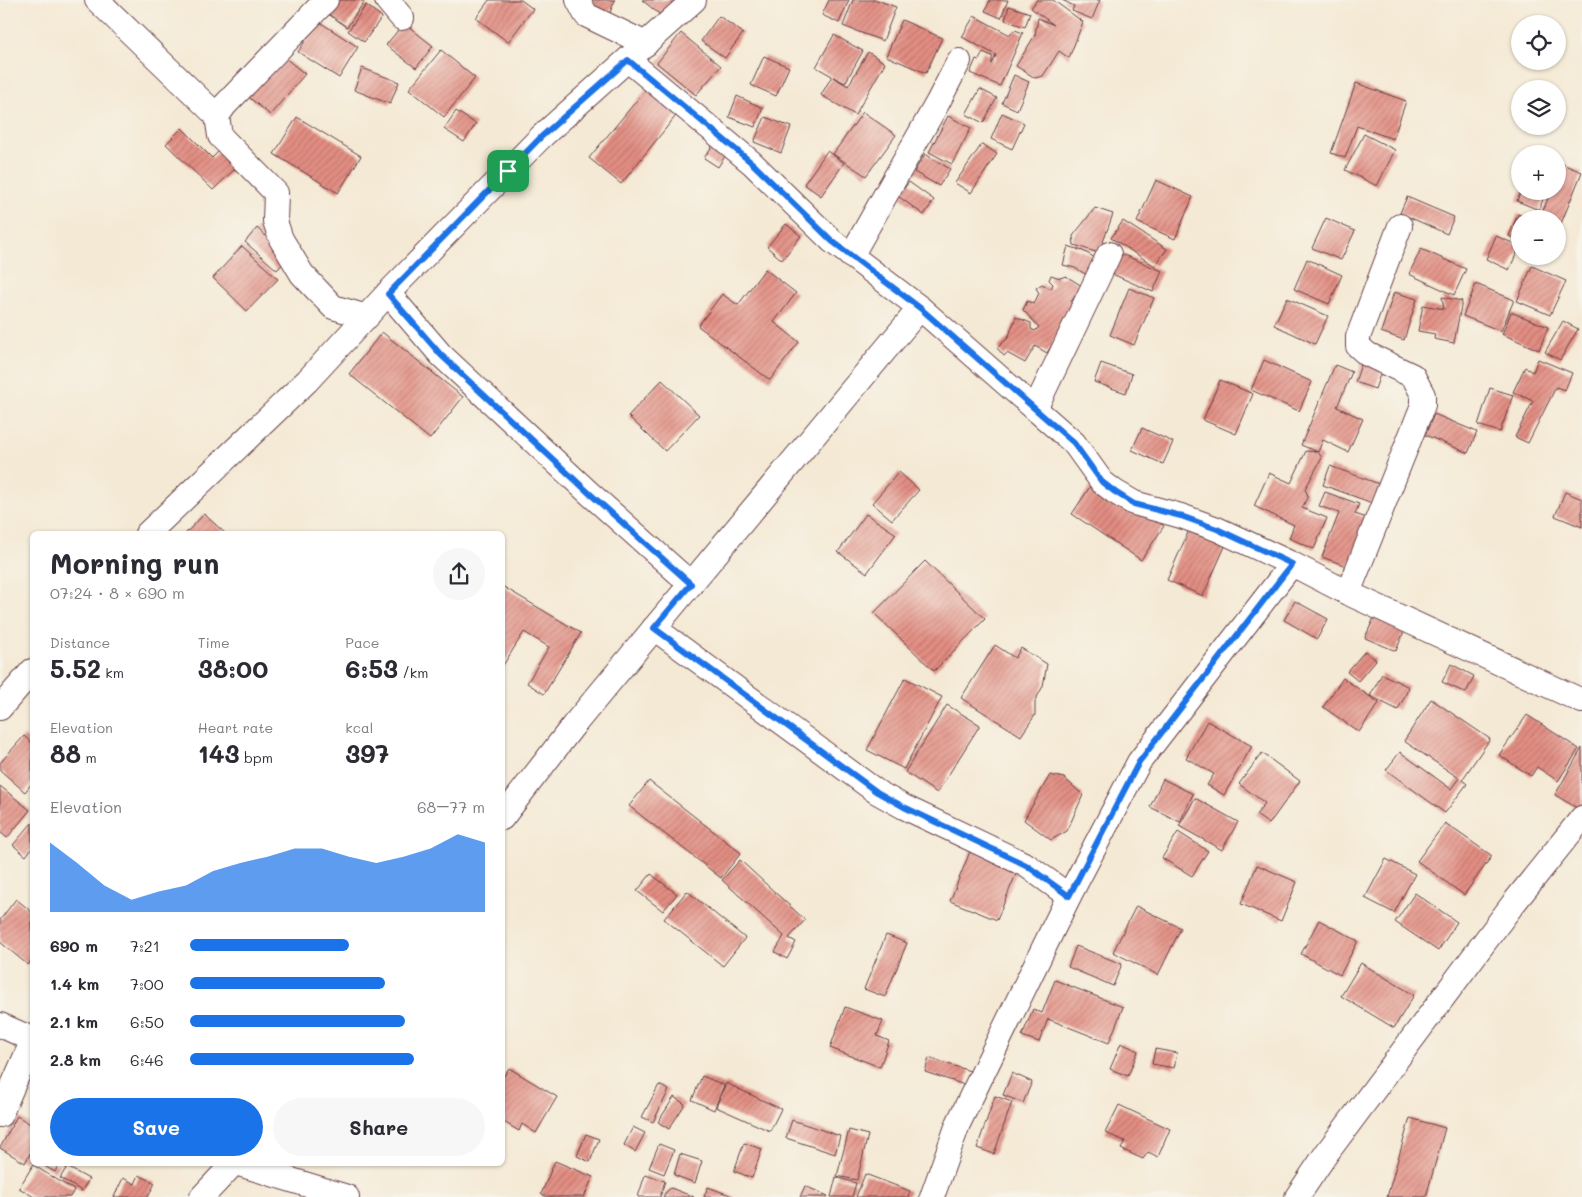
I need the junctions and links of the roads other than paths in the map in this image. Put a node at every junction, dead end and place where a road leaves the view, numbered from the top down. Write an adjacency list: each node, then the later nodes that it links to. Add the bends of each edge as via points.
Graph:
1 (97, 0): 8 (street)
2 (326, 0): 8 (street)
3 (578, 0): 5 (street, via 586,15)
4 (694, 0): 5 (street)
5 (646, 44): 6 (street)
6 (628, 60): 11 (street, via 752,163); 12 (street, via 541,137)
7 (959, 61): 11 (street)
8 (218, 116): 14 (street, via 220,136 276,193 275,221 281,239 302,274 334,307)
9 (1400, 226): 19 (street, via 1358,338 1358,346 1367,354 1413,376 1423,405)
10 (1109, 254): 15 (street)
11 (851, 256): 13 (street)
12 (388, 294): 14 (street); 18 (street, via 441,355)
13 (920, 308): 15 (street); 18 (street)
14 (367, 317): 16 (street, via 307,381)
15 (1035, 409): 17 (street, via 1074,443 1102,482 1134,504 1217,529)
16 (150, 531)
17 (1292, 564): 19 (street); 28 (street, via 1139,762)
18 (691, 584): 20 (street)
19 (1348, 593): 24 (street)
20 (654, 628): 26 (street); 28 (street, via 877,792 1026,865)
21 (30, 655): 23 (street)
22 (30, 673): 25 (street)
23 (0, 690)
24 (1582, 701)
25 (0, 708)
26 (505, 814)
27 (1582, 818): 38 (street, via 1513,904)
28 (1069, 896): 37 (street, via 958,1124)
29 (0, 1025): 30 (street)
30 (30, 1039)
31 (30, 1045): 32 (street)
32 (0, 1115)
33 (231, 1166): 35 (street)
34 (246, 1166): 36 (street)
35 (202, 1197)
36 (347, 1197)
37 (932, 1197)
38 (1297, 1197)

